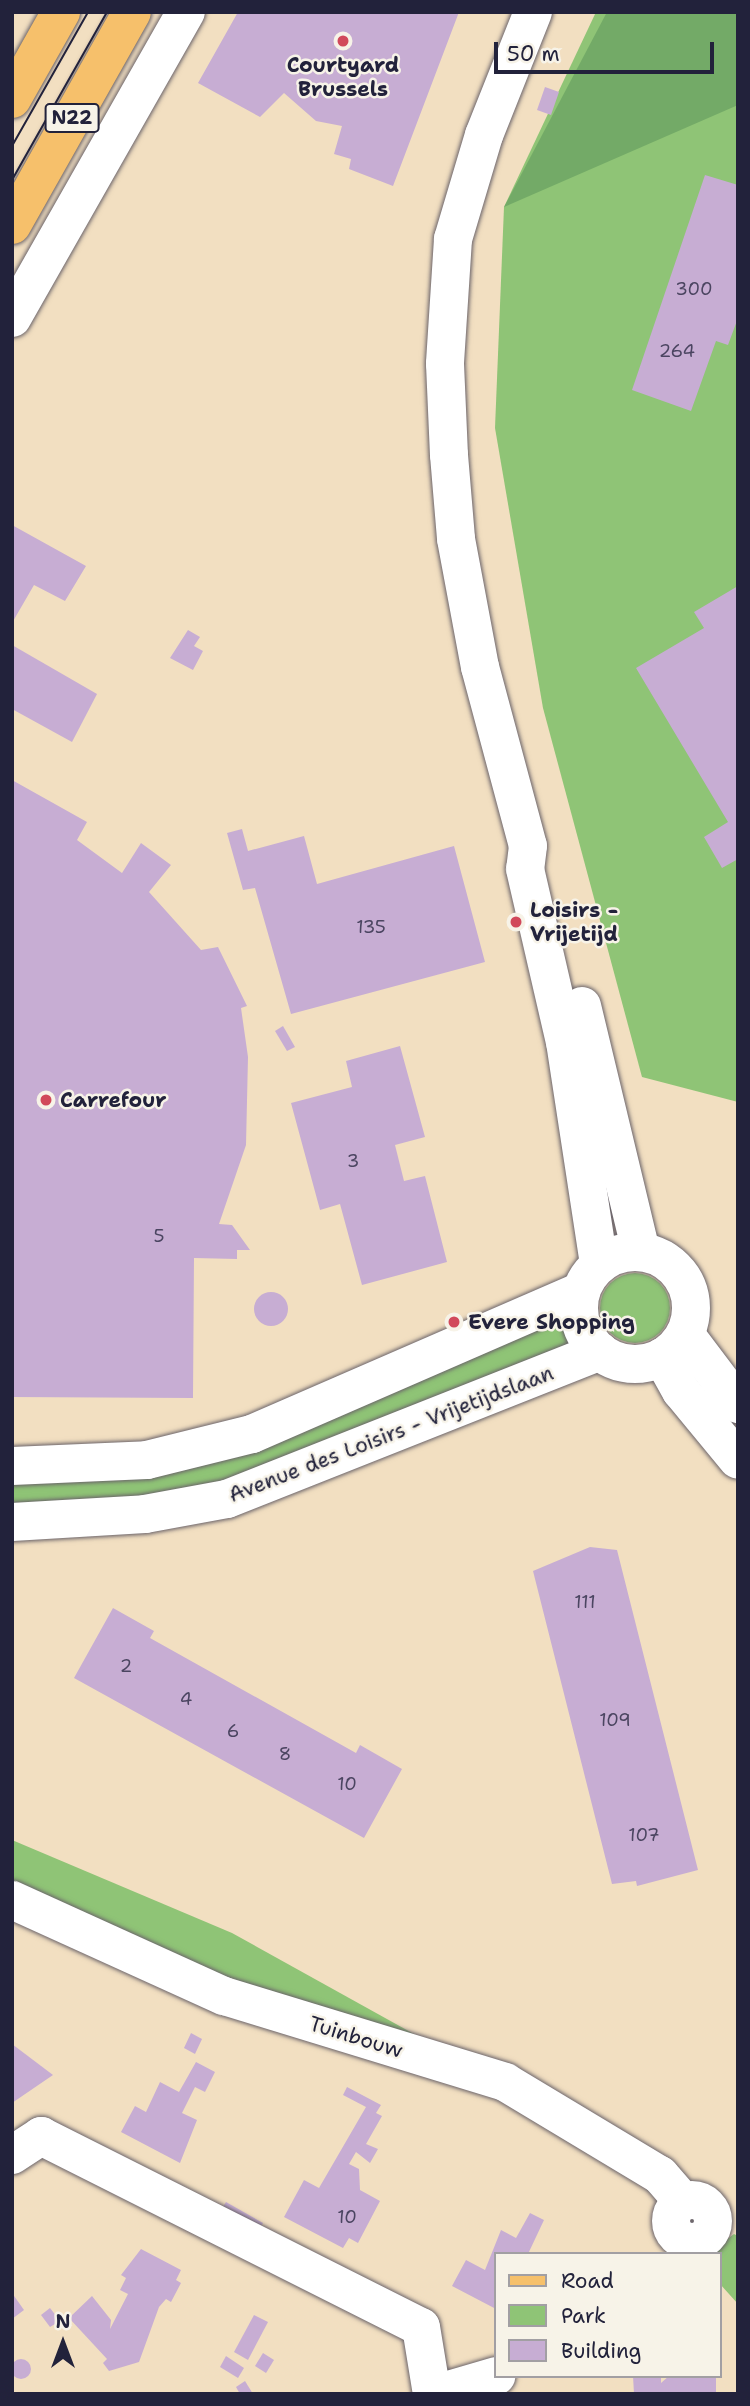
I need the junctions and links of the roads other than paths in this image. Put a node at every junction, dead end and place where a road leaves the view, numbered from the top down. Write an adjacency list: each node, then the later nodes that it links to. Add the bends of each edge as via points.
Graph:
1 (61, 12): 5 (main road, N22)
2 (132, 12): 6 (main road, N22)
3 (186, 12): 7 (street)
4 (533, 12): 8 (street, via 484,135 453,239 445,364 456,539 480,667)
5 (12, 99)
6 (12, 225)
7 (12, 318)
8 (528, 846): 9 (street, via 542,864 560,920); 10 (street, via 525,869 565,1042)
9 (640, 1251): 10 (street); 11 (street, via 671,1264 685,1281 692,1302)
10 (590, 1278): 12 (street, via 581,1324); 15 (street, via 253,1434 147,1460)
11 (674, 1345): 12 (street, via 630,1364); 13 (street); 14 (street, via 681,1391)
12 (600, 1351): 16 (street, Avenue des Loisirs - Vrijetijdslaan, via 227,1499 145,1514)
13 (738, 1404)
14 (738, 1460)
15 (12, 1466)
16 (12, 1522)
17 (12, 1900): 19 (street, Tuinbouw, via 224,1996 505,2082 660,2175 683,2201 705,2203 714,2222 705,2239)
18 (12, 2155): 21 (street, via 41,2136 421,2327)
19 (683, 2248)
20 (494, 2377): 21 (street)
21 (434, 2394)

